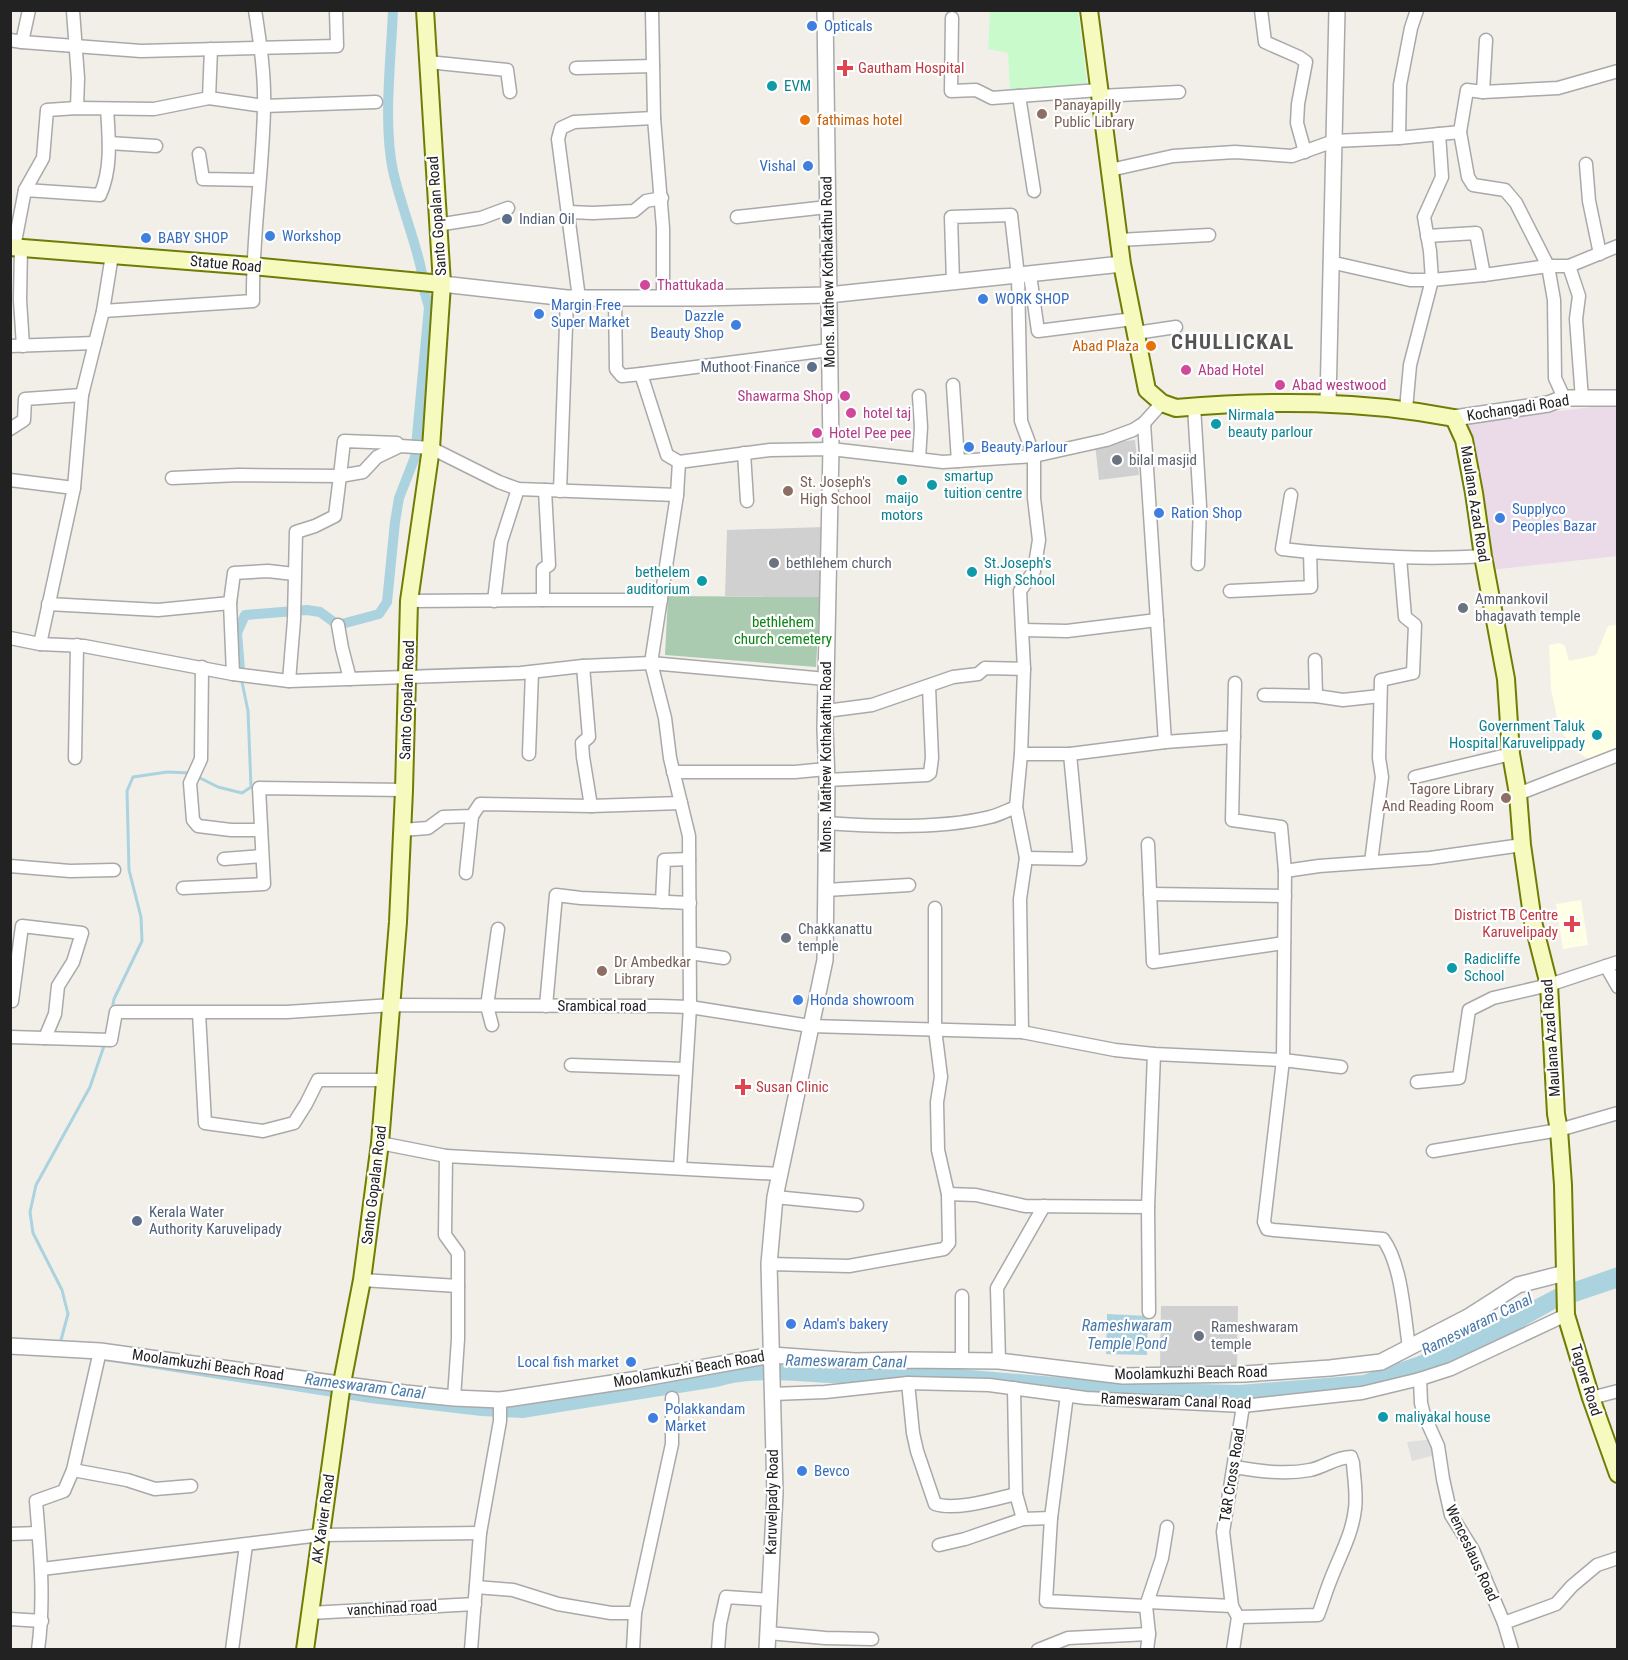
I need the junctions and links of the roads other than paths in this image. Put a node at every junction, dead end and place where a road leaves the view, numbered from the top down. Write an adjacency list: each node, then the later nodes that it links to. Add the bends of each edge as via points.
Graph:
1 (29, 10): 14 (street)
2 (255, 10): 16 (street)
3 (336, 10): 16 (street, via 337,46)
4 (425, 10): 18 (main road, Santo Gopalan Road)
5 (652, 10): 19 (street)
6 (825, 10): 47 (street, Mons. Mathew Kothakathu Road)
7 (1089, 10): 25 (main road)
8 (1261, 10): 39 (street, via 1265,42 1306,63 1297,123)
9 (1337, 10): 36 (street)
10 (1417, 10): 35 (street, via 1400,84)
11 (73, 11): 15 (street)
12 (952, 18): 26 (street, via 951,91 976,90 992,98)
13 (1486, 40): 24 (street)
14 (16, 41): 15 (street)
15 (76, 46): 17 (street, via 141,51); 30 (street)
16 (261, 48): 17 (street); 29 (street)
17 (211, 50): 27 (street)
18 (428, 63): 22 (street, via 507,70); 51 (main road, Santo Gopalan Road)
19 (653, 66): 20 (street); 32 (street)
20 (576, 68)
21 (1617, 71): 24 (street, via 1558,88)
22 (510, 92)
23 (1179, 92): 25 (street)
24 (1483, 92): 33 (street, via 1467,90)
25 (1100, 93): 26 (street); 42 (main road)
26 (1019, 96): 45 (street)
27 (209, 98): 29 (street); 31 (street, via 154,109)
28 (376, 102): 29 (street)
29 (264, 106): 43 (street)
30 (77, 108): 31 (street); 44 (street, via 47,110 43,158)
31 (107, 109): 37 (street)
32 (654, 118): 46 (street); 49 (street, via 574,122 561,128 558,139)
33 (1460, 132): 34 (street); 62 (street, via 1473,185 1505,190 1516,203)
34 (1439, 134): 35 (street); 53 (street, via 1442,177 1424,217)
35 (1399, 138): 36 (street)
36 (1334, 141): 39 (street); 59 (street)
37 (109, 143): 38 (street); 44 (street, via 100,195)
38 (156, 146)
39 (1305, 152): 42 (street, via 1292,156 1235,152 1173,156)
40 (199, 154): 43 (street, via 203,179)
41 (1586, 164): 57 (street, via 1588,201)
42 (1110, 170): 54 (main road)
43 (259, 180): 61 (street)
44 (25, 190): 56 (street)
45 (1034, 191)
46 (662, 198): 49 (street, via 646,201 634,211); 72 (street)
47 (827, 207): 50 (street); 69 (street, Mons. Mathew Kothakathu Road)
48 (508, 208): 51 (street, via 482,218)
49 (568, 212): 71 (street)
50 (737, 217)
51 (437, 225): 68 (main road, Santo Gopalan Road)
52 (1209, 235): 54 (street)
53 (1428, 236): 65 (street, via 1476,232); 66 (street)
54 (1119, 240): 60 (main road)
55 (1617, 246): 57 (street)
56 (15, 247): 58 (main road, Statue Road); 77 (street, via 20,300)
57 (1600, 254): 63 (street)
58 (112, 255): 61 (main road, Statue Road); 73 (street)
59 (1330, 262): 66 (street, via 1410,280); 86 (street)
60 (1122, 264): 64 (street); 74 (main road)
61 (252, 266): 68 (main road, Statue Road); 73 (street, via 253,301)
62 (1548, 266): 63 (street); 65 (street); 83 (street, via 1554,300 1555,378)
63 (1569, 266): 85 (street, via 1579,296 1576,319)
64 (1024, 275): 67 (street); 67 (street, via 1011,215 951,217); 74 (street, via 1038,331); 97 (street, via 1022,421)
65 (1484, 275): 66 (street)
66 (1432, 280): 89 (street, via 1410,365)
67 (953, 282): 69 (street)
68 (442, 284): 71 (street); 94 (main road, Santo Gopalan Road)
69 (828, 295): 72 (street); 78 (street, Mons. Mathew Kothakathu Road)
70 (615, 297): 71 (street); 72 (street); 79 (street, via 616,369 622,375)
71 (573, 298): 107 (street)
72 (663, 298)
73 (103, 311): 76 (street)
74 (1134, 326): 75 (street); 87 (main road, via 1147,390)
75 (1176, 327)
76 (95, 343): 77 (street); 81 (street)
77 (17, 346)
78 (830, 350): 79 (street); 95 (street, Mons. Mathew Kothakathu Road)
79 (641, 374): 100 (street, via 668,455)
80 (953, 385): 99 (street)
81 (82, 395): 92 (street, via 25,399 24,420); 104 (street)
82 (919, 396): 98 (street)
83 (1564, 398): 85 (street, Kochangadi Road); 90 (street, Kochangadi Road, via 1548,404)
84 (1617, 398): 85 (street, Kochangadi Road)
85 (1582, 399)
86 (1328, 402): 88 (main road); 89 (main road)
87 (1162, 403): 88 (main road, via 1176,408); 91 (street)
88 (1194, 406): 114 (street, via 1200,506)
89 (1406, 409): 90 (main road)
90 (1454, 418): 112 (main road, Maulana Azad Road, via 1464,440)
91 (1144, 423): 97 (street, via 1106,440); 123 (street)
92 (10, 429)
93 (397, 443): 101 (street, via 344,441)
94 (421, 448): 101 (street, via 400,446 377,457 363,472); 105 (street); 119 (main road, Santo Gopalan Road)
95 (831, 449): 96 (street); 98 (street); 138 (street, Mons. Mathew Kothakathu Road)
96 (744, 453): 100 (street); 110 (street)
97 (1034, 456): 99 (street); 125 (street, via 1039,540 1034,571 1020,591)
98 (919, 459): 99 (street)
99 (958, 461)
100 (679, 462): 108 (street)
101 (340, 476): 102 (street); 115 (street, via 335,516 296,532)
102 (172, 478)
103 (10, 480): 104 (street)
104 (74, 488): 122 (street)
105 (518, 489): 106 (street); 120 (street, via 501,542)
106 (545, 490): 107 (street); 117 (street, via 549,565 543,569)
107 (560, 491): 108 (street)
108 (677, 495): 118 (street)
109 (1291, 495): 111 (street, via 1282,549)
110 (747, 501)
111 (1310, 552): 113 (street); 116 (street, via 1311,587)
112 (1483, 556): 113 (street); 151 (main road, Maulana Azad Road, via 1506,679)
113 (1400, 558): 144 (street, via 1405,617 1415,625 1413,674 1381,680)
114 (1198, 564)
115 (294, 574): 121 (street, via 234,573); 139 (street)
116 (1230, 591)
117 (543, 600): 118 (street); 120 (street)
118 (661, 600): 130 (street)
119 (409, 601): 120 (street); 136 (main road, Santo Gopalan Road)
120 (494, 601)
121 (230, 603): 122 (street, via 158,610); 135 (street)
122 (48, 604): 127 (street)
123 (1157, 620): 125 (street, via 1067,632); 147 (street)
124 (338, 625): 137 (street)
125 (1023, 630): 133 (street)
126 (10, 638): 127 (street)
127 (39, 644): 128 (street)
128 (77, 645): 132 (street); 153 (street)
129 (1316, 660): 143 (street)
130 (651, 663): 131 (street); 138 (street); 154 (street)
131 (583, 666): 134 (street); 160 (street, via 589,737 582,743)
132 (202, 667): 135 (street); 164 (street, via 201,759 190,783 193,820 198,826)
133 (1024, 669): 141 (street, via 985,668 978,674 953,677); 149 (street)
134 (532, 672): 136 (street); 148 (street)
135 (233, 674): 139 (street)
136 (407, 677): 137 (street); 157 (main road, Santo Gopalan Road)
137 (350, 679): 139 (street)
138 (826, 679): 145 (street, Mons. Mathew Kothakathu Road)
139 (289, 681)
140 (1235, 683): 146 (street)
141 (929, 687): 145 (street, via 872,705); 155 (street, via 930,773)
142 (1264, 695): 143 (street)
143 (1316, 696): 144 (street, via 1343,700)
144 (1380, 696): 172 (street, via 1382,777)
145 (826, 711): 155 (street, Mons. Mathew Kothakathu Road)
146 (1234, 737): 147 (street); 175 (street, via 1232,820 1281,827)
147 (1165, 742): 150 (street)
148 (529, 754)
149 (1021, 754): 150 (street); 161 (street)
150 (1070, 754): 169 (street, via 1080,860)
151 (1511, 754): 156 (street); 158 (main road, Maulana Azad Road)
152 (1617, 755): 158 (street)
153 (75, 758)
154 (673, 772): 155 (street); 159 (street)
155 (827, 774): 163 (street, Mons. Mathew Kothakathu Road)
156 (1415, 777)
157 (404, 790): 164 (street, via 259,788); 165 (main road, Santo Gopalan Road)
158 (1518, 794): 167 (main road, Maulana Azad Road)
159 (681, 803): 160 (street); 171 (street, via 689,836)
160 (591, 806): 162 (street, via 480,804)
161 (1016, 807): 163 (street, via 992,817 950,824); 169 (street)
162 (472, 816): 165 (street, via 443,817 428,828); 176 (street)
163 (826, 823): 179 (street, Mons. Mathew Kothakathu Road)
164 (261, 830): 168 (street)
165 (402, 830): 193 (main road, Santo Gopalan Road)
166 (1148, 844): 180 (street)
167 (1522, 845): 172 (street); 190 (main road, Maulana Azad Road, via 1533,922)
168 (262, 856): 170 (street); 178 (street, via 264,884)
169 (1026, 858): 201 (street, via 1020,899)
170 (224, 859)
171 (689, 859): 182 (street, via 664,860); 183 (street)
172 (1371, 862): 175 (street)
173 (10, 866): 174 (street)
174 (114, 870)
175 (1285, 871): 181 (street)
176 (466, 873)
177 (909, 885): 179 (street)
178 (183, 888)
179 (826, 890): 199 (street, Mons. Mathew Kothakathu Road, via 825,960)
180 (1150, 894): 181 (street); 186 (street, via 1153,962)
181 (1285, 896): 186 (street)
182 (662, 902): 183 (street); 195 (street, via 556,895)
183 (690, 903): 187 (street)
184 (935, 908): 200 (street)
185 (498, 929): 194 (street)
186 (1284, 943): 205 (street)
187 (690, 953): 188 (street); 196 (street)
188 (724, 958)
189 (1612, 964): 190 (street); 191 (street)
190 (1549, 986): 210 (street, via 1493,998 1469,1010 1459,1078); 212 (main road, Maulana Azad Road)
191 (1617, 987)
192 (10, 1000): 203 (street, via 22,926 82,933 73,962 58,986 55,1014)
193 (392, 1005): 194 (street, Srambical road); 197 (street, Srambical road); 209 (main road, Santo Gopalan Road)
194 (487, 1006): 195 (street, Srambical road); 198 (street)
195 (546, 1006): 196 (street, Srambical road)
196 (690, 1007): 199 (street, Srambical road); 208 (street)
197 (200, 1013): 203 (street, Srambical road, via 116,1012 106,1040); 209 (street, via 205,1123 263,1131 294,1123 318,1080)
198 (492, 1025)
199 (810, 1026): 200 (street, Srambical road); 217 (street, Mons. Mathew Kothakathu Road)
200 (935, 1029): 201 (street, Srambical road); 218 (street, via 942,1077 937,1102 938,1150)
201 (1022, 1032): 204 (street, Srambical road)
202 (10, 1036): 203 (street)
203 (45, 1038)
204 (1154, 1054): 205 (street, Srambical road); 222 (street)
205 (1283, 1060): 207 (street, Srambical road); 231 (street, via 1264,1222 1267,1229 1383,1239 1399,1280)
206 (571, 1065): 208 (street)
207 (1341, 1067)
208 (685, 1069): 216 (street)
209 (385, 1080): 213 (main road, Santo Gopalan Road)
210 (1417, 1082)
211 (1617, 1113): 212 (street)
212 (1559, 1130): 214 (street); 224 (main road, Maulana Azad Road)
213 (380, 1143): 215 (street); 225 (main road, Santo Gopalan Road)
214 (1433, 1151)
215 (446, 1156): 216 (street); 226 (street, via 445,1235 458,1253)
216 (680, 1168): 217 (street)
217 (780, 1174): 219 (street, Mons. Mathew Kothakathu Road)
218 (948, 1194): 221 (street); 223 (street, via 949,1243 944,1249 849,1266)
219 (775, 1197): 220 (street); 223 (street, Mons. Mathew Kothakathu Road)
220 (857, 1205)
221 (1044, 1206): 222 (street); 235 (street, via 997,1288)
222 (1148, 1206): 228 (street)
223 (769, 1264): 233 (street, Mons. Mathew Kothakathu Road)
224 (1565, 1279): 229 (main road, Tagore Road); 231 (street, Moolamkuzhi Beach Road, via 1518,1285 1468,1317)
225 (362, 1280): 226 (street); 239 (main road, Santo Gopalan Road)
226 (458, 1286): 243 (street)
227 (962, 1296): 234 (street)
228 (1149, 1312)
229 (1567, 1314): 236 (street, Rameswaram Canal Road, via 1451,1369); 245 (main road, Tagore Road)
230 (10, 1346): 232 (street, Moolamkuzhi Beach Road)
231 (1409, 1347): 235 (street, Moolamkuzhi Beach Road, via 1381,1362 1183,1376 1123,1376)
232 (99, 1355): 239 (street, Moolamkuzhi Beach Road); 249 (street)
233 (771, 1357): 234 (street, Moolamkuzhi Beach Road, via 855,1361); 241 (street, Karuvelpady Road); 246 (street, Moolamkuzhi Beach Road)
234 (962, 1359): 235 (street, Moolamkuzhi Beach Road)
235 (999, 1361)
236 (1420, 1379): 247 (street, Rameswaram Canal Road, via 1362,1393); 273 (street, Wenceslaus Road, via 1424,1415 1438,1446 1451,1515 1473,1550)
237 (908, 1383): 238 (street, Rameswaram Canal Road); 241 (street, Rameswaram Canal Road, via 825,1392); 252 (street, via 917,1451 935,1504 948,1506)
238 (1014, 1388): 242 (street, Rameswaram Canal Road); 252 (street)
239 (341, 1391): 243 (street, Moolamkuzhi Beach Road); 259 (main road, AK Xavier Road)
240 (1617, 1391): 245 (street)
241 (771, 1392): 265 (street, Karuvelpady Road, via 775,1493)
242 (1067, 1395): 247 (street, Rameswaram Canal Road); 254 (street)
243 (454, 1398): 246 (street, Moolamkuzhi Beach Road)
244 (672, 1398): 270 (street, via 672,1444)
245 (1591, 1398): 250 (main road, Tagore Road)
246 (500, 1400): 257 (street, via 500,1421)
247 (1243, 1406): 248 (street, T&R Cross Road)
248 (1234, 1467): 268 (street, T&R Cross Road, via 1223,1532); 268 (street, via 1274,1473 1322,1467 1351,1457 1356,1497 1342,1557 1318,1615)
249 (73, 1470): 251 (street, via 155,1488); 256 (street, via 64,1491 36,1501)
250 (1617, 1474)
251 (190, 1486)
252 (1016, 1494): 253 (street)
253 (1023, 1518): 254 (street); 261 (street)
254 (1051, 1518): 267 (street, via 1046,1601)
255 (1167, 1527): 267 (street)
256 (38, 1533): 258 (street); 263 (street)
257 (480, 1533): 259 (street); 264 (street)
258 (10, 1534)
259 (320, 1535): 260 (street); 269 (main road, AK Xavier Road)
260 (246, 1545): 263 (street); 279 (street)
261 (939, 1545)
262 (1617, 1558): 273 (street, via 1597,1565 1556,1604)
263 (42, 1569): 272 (street)
264 (476, 1587): 266 (street); 270 (street, via 513,1590 558,1604 611,1613)
265 (770, 1600): 274 (street, Karuvelpady Road); 283 (street, via 726,1597)
266 (475, 1604): 269 (street, vanchinad road); 281 (street)
267 (1147, 1604): 268 (street); 275 (street)
268 (1235, 1612): 287 (street, T&R Cross Road)
269 (310, 1613): 280 (main road, AK Xavier Road)
270 (635, 1613): 282 (street)
271 (10, 1619): 272 (street)
272 (42, 1621): 278 (street)
273 (1504, 1623): 288 (street, Wenceslaus Road)
274 (768, 1633): 276 (street); 284 (street, Karuvelpady Road)
275 (1149, 1634): 277 (street); 286 (street)
276 (872, 1639)
277 (1067, 1644): 285 (street)
278 (38, 1650)
279 (232, 1650)
280 (304, 1650)
281 (471, 1650)
282 (633, 1650)
283 (718, 1650)
284 (767, 1650)
285 (1038, 1650)
286 (1147, 1650)
287 (1233, 1650)
288 (1512, 1650)

